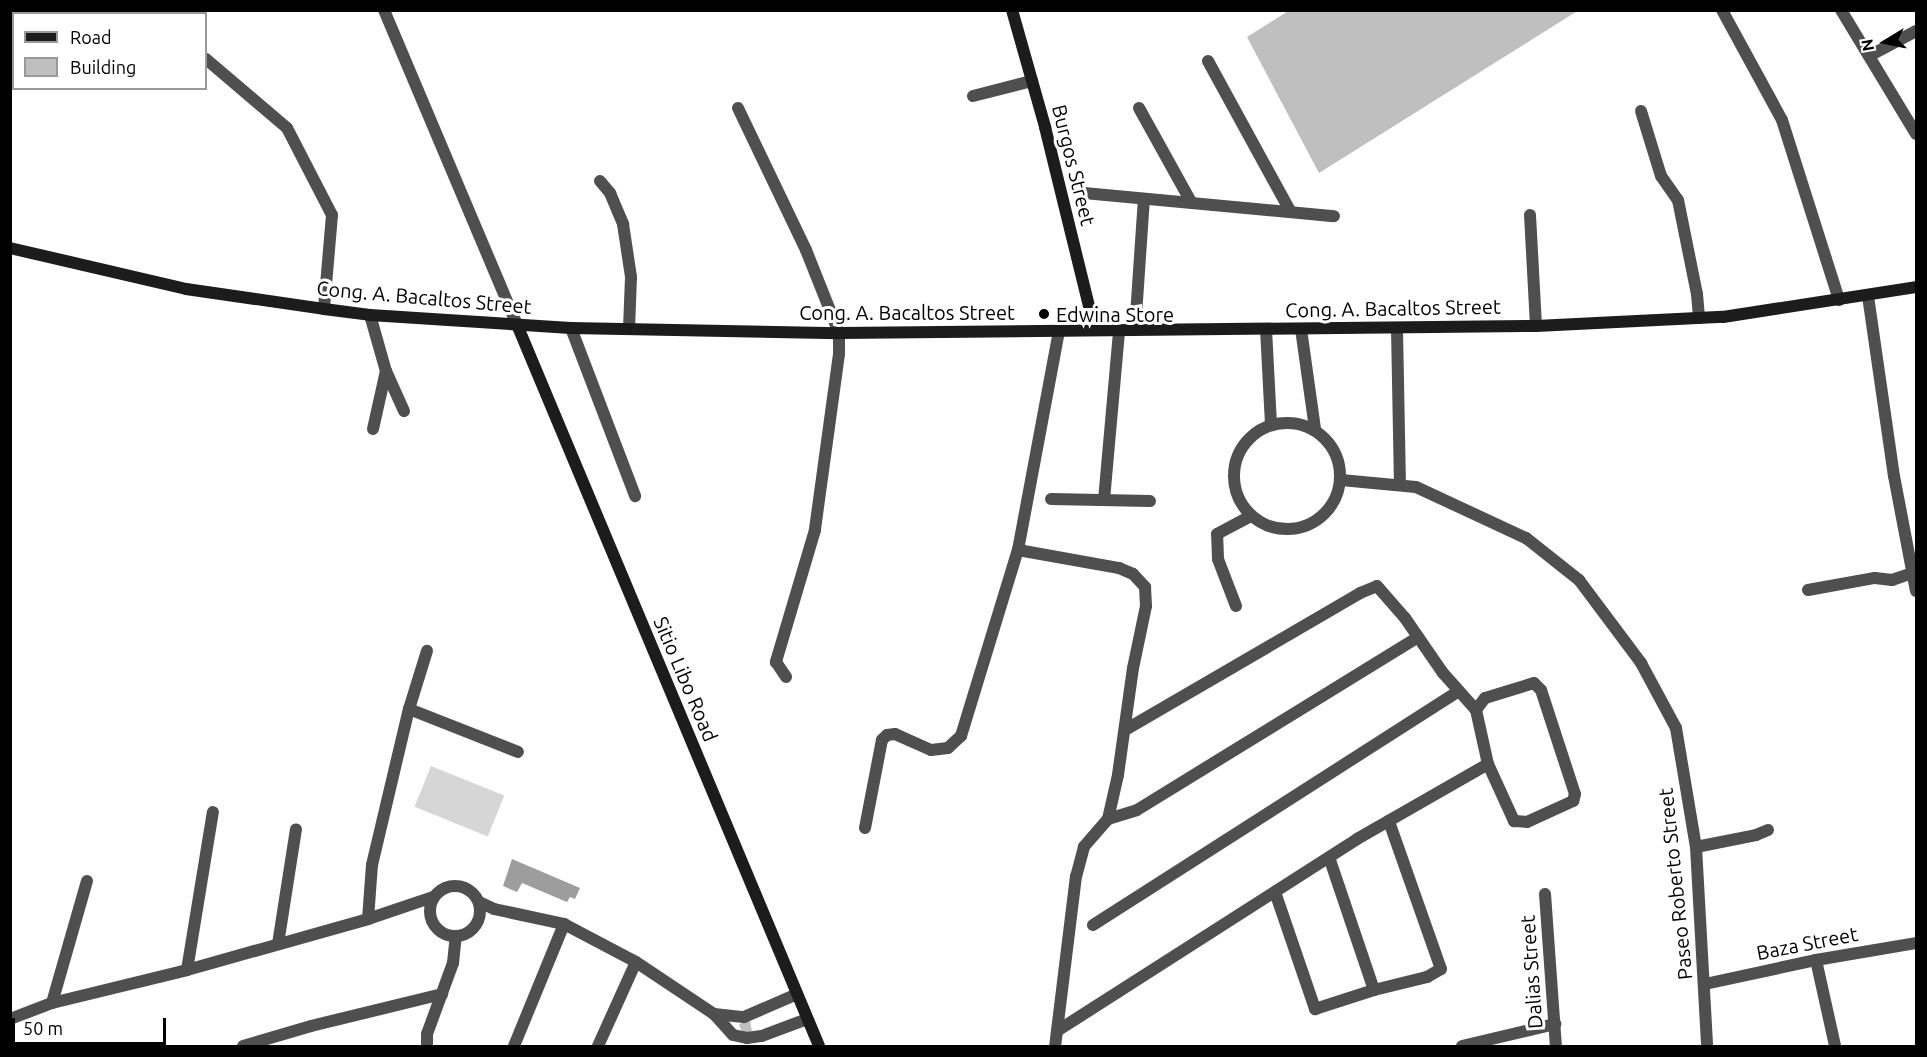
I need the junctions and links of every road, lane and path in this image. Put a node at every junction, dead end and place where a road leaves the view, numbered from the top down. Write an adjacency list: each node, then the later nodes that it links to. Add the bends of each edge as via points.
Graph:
1 (384, 10): 30 (street)
2 (1012, 10): 9 (street, Burgos Street)
3 (1722, 10): 25 (street, via 1782,120)
4 (1841, 10): 6 (street)
5 (1917, 31): 6 (street)
6 (1869, 56): 14 (street)
7 (207, 60): 26 (street, via 287,128 332,215)
8 (1208, 61): 19 (street)
9 (1032, 81): 10 (street); 37 (street, Burgos Street)
10 (973, 96)
11 (738, 108): 40 (street, via 807,250)
12 (1139, 108): 18 (street)
13 (1641, 111): 28 (street, via 1661,176 1678,200)
14 (1917, 134)
15 (600, 181): 33 (street, via 610,193 623,224 631,277)
16 (1084, 193): 17 (street)
17 (1144, 199): 18 (street); 38 (street)
18 (1191, 202): 19 (street)
19 (1290, 211): 21 (street)
20 (1530, 215): 29 (street)
21 (1334, 216)
22 (10, 248): 26 (street, Cong. A. Bacaltos Street, via 186,289)
23 (1917, 287): 24 (street, Cong. A. Bacaltos Street)
24 (1868, 296): 25 (street, Cong. A. Bacaltos Street); 54 (street)
25 (1839, 300): 28 (street, Cong. A. Bacaltos Street)
26 (324, 309): 27 (street, Cong. A. Bacaltos Street)
27 (370, 315): 30 (street, Cong. A. Bacaltos Street); 41 (street)
28 (1699, 318): 29 (street, Cong. A. Bacaltos Street)
29 (1536, 326): 32 (street, Cong. A. Bacaltos Street)
30 (518, 327): 31 (street, Cong. A. Bacaltos Street); 92 (street, Sitio Libo Road)
31 (571, 328): 33 (street, Cong. A. Bacaltos Street); 48 (street)
32 (1396, 328): 35 (street, Cong. A. Bacaltos Street); 47 (street)
33 (629, 329): 40 (street, Cong. A. Bacaltos Street)
34 (1266, 329): 35 (street, Cong. A. Bacaltos Street); 38 (street, Cong. A. Bacaltos Street); 43 (street)
35 (1301, 329): 45 (street)
36 (1059, 330): 37 (street, Cong. A. Bacaltos Street); 40 (street, Cong. A. Bacaltos Street); 53 (street)
37 (1095, 330): 39 (street, Cong. A. Bacaltos Street)
38 (1135, 330): 39 (street, Cong. A. Bacaltos Street)
39 (1119, 331): 50 (street)
40 (838, 333): 60 (street, via 839,354 815,530 776,662)
41 (386, 371): 42 (street); 44 (street)
42 (404, 411)
43 (1271, 424): 45 (street, via 1293,422); 52 (street, via 1256,431 1237,457 1235,488)
44 (373, 429)
45 (1315, 429): 46 (street, via 1330,442 1339,460)
46 (1341, 480): 47 (street, Paseo Roberto Street); 52 (street, via 1336,499 1324,515 1308,526 1288,530 1268,526)
47 (1400, 485): 73 (street, Paseo Roberto Street, via 1416,487 1526,538 1579,580 1641,663 1676,728)
48 (635, 496)
49 (1052, 499): 50 (street)
50 (1104, 500): 51 (street)
51 (1150, 501)
52 (1251, 516): 57 (street, via 1217,534 1218,559)
53 (1018, 550): 64 (street, via 1119,568 1133,574 1145,587 1146,606); 70 (street, via 961,736 948,748 931,750 895,734 887,735 882,740)
54 (1912, 573): 55 (street, via 1892,580 1863,580); 56 (street)
55 (1808, 590)
56 (1917, 591)
57 (1236, 606)
58 (1418, 637): 61 (street); 64 (street, via 1377,586); 68 (street, via 1165,794 1137,810)
59 (426, 651): 62 (street)
60 (786, 677)
61 (1460, 691): 63 (street); 82 (street)
62 (409, 709): 65 (street); 80 (street, via 372,865)
63 (1476, 710): 66 (street); 66 (street, via 1485,698 1533,683 1541,690 1575,794 1573,801 1527,822 1514,821)
64 (1125, 730): 68 (street)
65 (518, 752)
66 (1488, 764): 69 (street)
67 (213, 812): 88 (street)
68 (1108, 819): 98 (street, via 1084,848 1076,876)
69 (1389, 821): 74 (street); 90 (street, via 1441,969 1427,977)
70 (865, 828)
71 (296, 829): 85 (street)
72 (1768, 830): 73 (street, via 1756,836)
73 (1696, 847): 89 (street, Paseo Roberto Street)
74 (1329, 857): 76 (street); 90 (street)
75 (87, 881): 93 (street)
76 (1275, 892): 90 (street, via 1315,1009); 98 (street)
77 (1545, 894): 97 (street, Dalias Street)
78 (433, 897): 79 (street, via 454,885 469,890); 80 (street); 83 (street, via 429,912 435,927 448,936)
79 (479, 902): 81 (street, via 494,909); 83 (street, via 477,925)
80 (368, 919): 85 (street)
81 (564, 924): 87 (street); 101 (street)
82 (1094, 925)
83 (456, 936): 91 (street, via 453,963)
84 (1917, 943): 86 (street, Baza Street)
85 (279, 944): 88 (street)
86 (1816, 960): 89 (street, Baza Street); 108 (street)
87 (636, 962): 94 (street); 102 (street)
88 (187, 969): 93 (street)
89 (1705, 984): 107 (street, Paseo Roberto Street)
90 (1374, 990)
91 (442, 994): 99 (street); 100 (street, via 427,1034)
92 (795, 994): 94 (street, via 744,1017); 96 (street, Sitio Libo Road)
93 (52, 1003): 95 (street)
94 (714, 1014): 96 (street, via 733,1035 747,1038)
95 (10, 1019)
96 (808, 1023): 103 (street, Sitio Libo Road)
97 (1555, 1024): 105 (street); 106 (street, Dalias Street)
98 (1057, 1031): 104 (street)
99 (243, 1047)
100 (427, 1047)
101 (514, 1047)
102 (598, 1047)
103 (819, 1047)
104 (1055, 1047)
105 (1462, 1047)
106 (1556, 1047)
107 (1707, 1047)
108 (1835, 1047)

